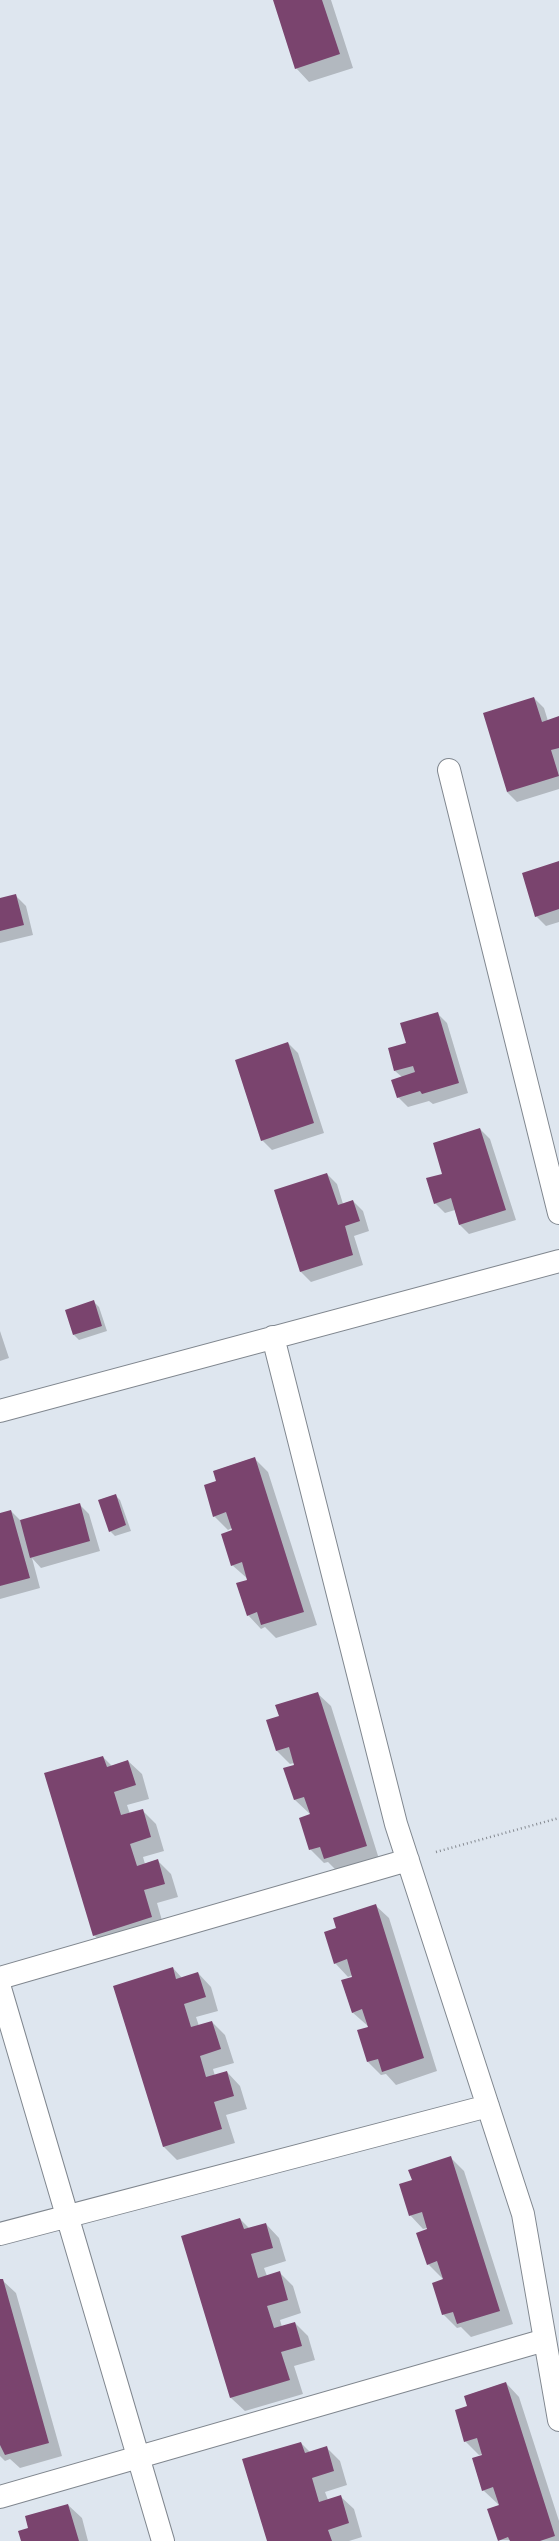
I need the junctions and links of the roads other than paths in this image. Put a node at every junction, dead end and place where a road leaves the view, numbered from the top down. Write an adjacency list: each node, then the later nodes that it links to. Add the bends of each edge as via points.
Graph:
1 (449, 770): 2 (street)
2 (559, 1213)
3 (559, 1260): 4 (street)
4 (273, 1337): 5 (street); 6 (street, via 394,1816)
5 (0, 1410)
6 (408, 1860): 7 (street); 9 (street)
7 (0, 1978)
8 (0, 1988): 10 (street)
9 (488, 2106): 10 (street); 12 (street, via 523,2214)
10 (67, 2217): 11 (street); 14 (street)
11 (0, 2234)
12 (545, 2340): 13 (street); 14 (street)
13 (559, 2420)
14 (140, 2458): 15 (street); 16 (street)
15 (0, 2497)
16 (163, 2541)

